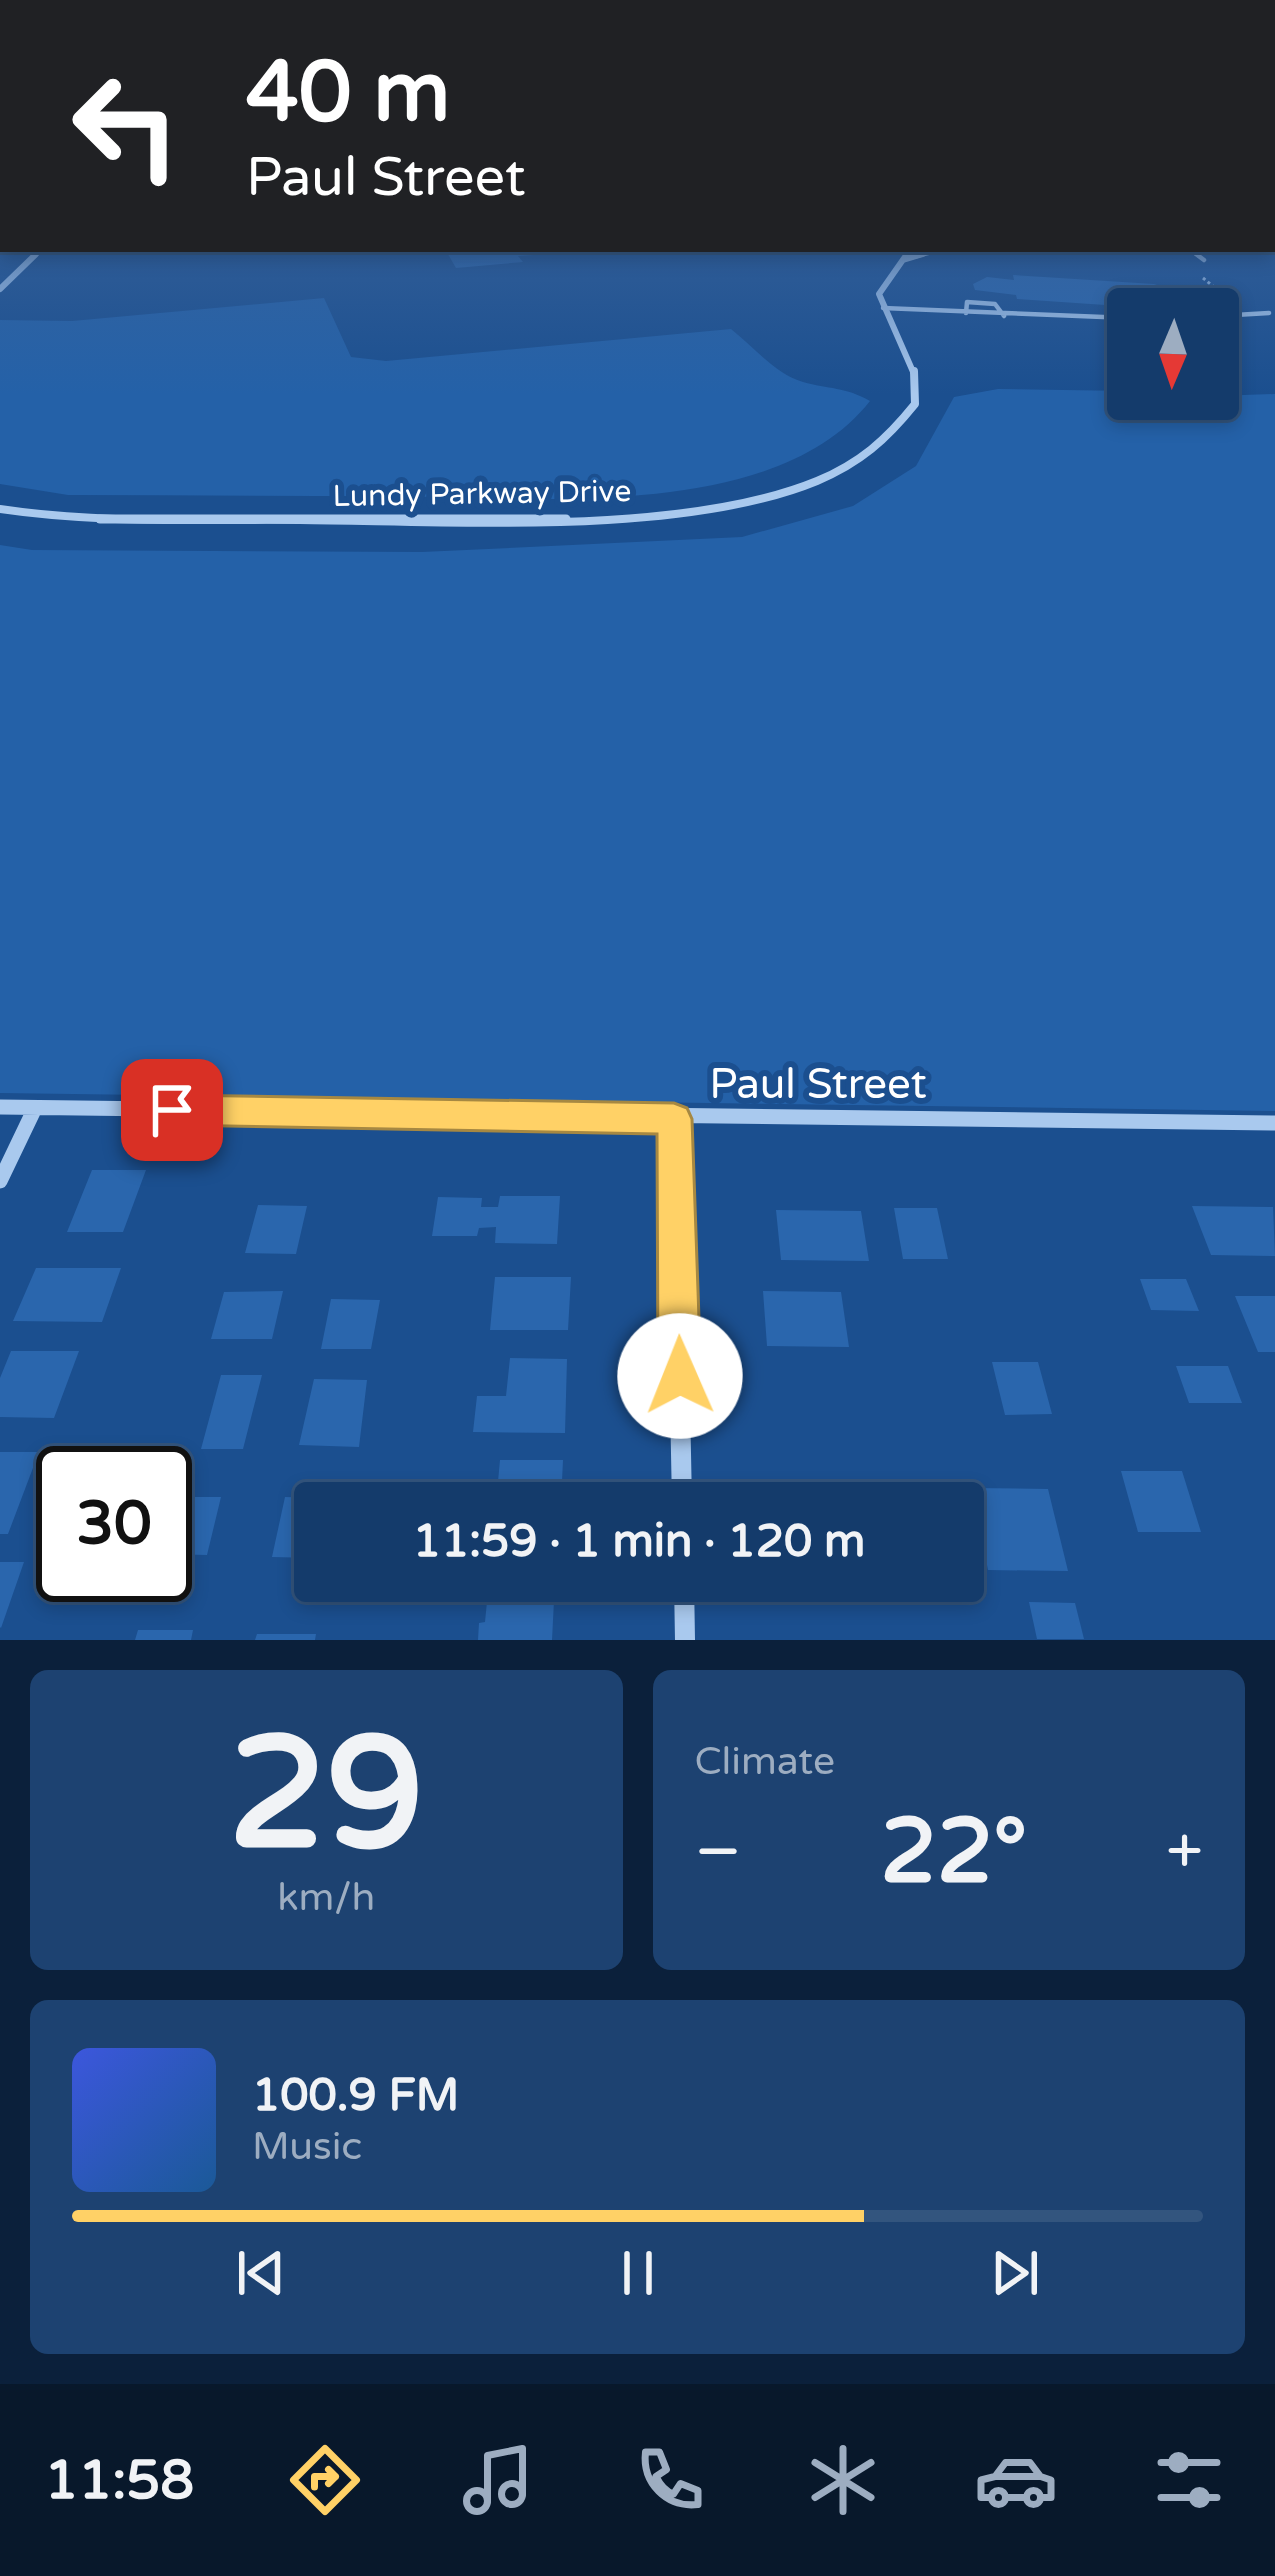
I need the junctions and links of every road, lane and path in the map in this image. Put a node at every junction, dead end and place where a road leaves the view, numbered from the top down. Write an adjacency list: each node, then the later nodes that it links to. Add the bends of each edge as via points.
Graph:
1 (39, 252): 9 (street)
2 (909, 252): 5 (street)
3 (932, 252): 5 (street)
4 (1192, 252): 6 (lane)
5 (902, 260): 10 (street, via 881,284)
6 (1204, 260)
7 (1189, 266): 8 (path)
8 (1216, 288)
9 (0, 289)
10 (883, 308): 11 (lane); 17 (street, Lundy Parkway Drive, via 918,384 902,426 865,456 810,482 731,504 542,521 101,518)
11 (966, 313): 13 (lane); 13 (lane, via 967,302 978,302 995,304)
12 (1269, 313): 14 (lane)
13 (1003, 315): 15 (lane); 16 (lane)
14 (1239, 315)
15 (1107, 317)
16 (1015, 321)
17 (0, 509)
18 (0, 1108): 19 (street, Paul Street)
19 (35, 1108): 20 (street, Paul Street); 22 (street)
20 (674, 1119): 21 (street, Paul Street); 23 (street)
21 (1275, 1123)
22 (0, 1181)
23 (682, 1482)
24 (684, 1602): 25 (street)
25 (685, 1640)

